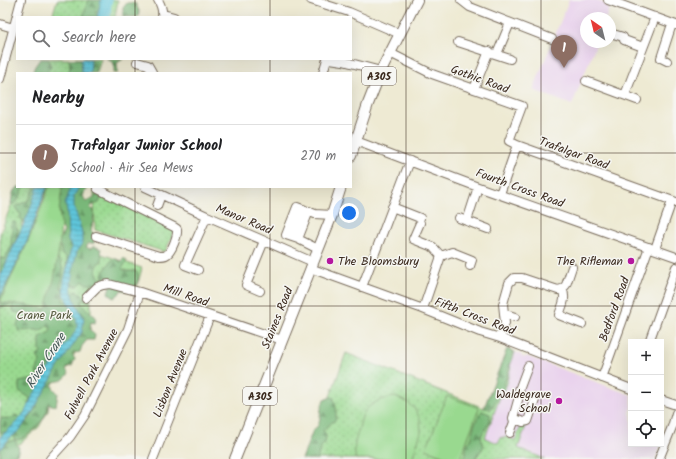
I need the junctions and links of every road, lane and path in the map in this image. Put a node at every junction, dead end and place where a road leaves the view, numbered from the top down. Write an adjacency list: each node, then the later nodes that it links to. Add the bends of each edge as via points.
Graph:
1 (21, 0): 8 (street)
2 (158, 0): 7 (street)
3 (311, 0): 15 (street, via 349,12)
4 (417, 0): 15 (main road, A305)
5 (461, 0): 11 (street, via 470,7)
6 (608, 0): 9 (street)
7 (162, 15)
8 (16, 16)
9 (655, 17): 13 (street); 19 (street)
10 (16, 18): 14 (street)
11 (510, 23): 17 (street); 21 (street)
12 (0, 24): 14 (street)
13 (674, 25): 25 (street, via 661,58)
14 (13, 28): 30 (street)
15 (400, 34): 20 (main road, A305)
16 (616, 35): 19 (street)
17 (552, 39)
18 (458, 42): 21 (street)
19 (643, 47): 33 (street, via 639,68)
20 (390, 52): 27 (main road, A305); 32 (street, Gothic Road, via 432,74)
21 (493, 53): 22 (street); 32 (street)
22 (510, 59)
23 (328, 60): 29 (street)
24 (336, 60): 27 (street)
25 (667, 61)
26 (137, 62): 28 (street, via 148,65)
27 (381, 71): 36 (main road, A305)
28 (152, 72)
29 (324, 72)
30 (0, 79)
31 (586, 81): 33 (street)
32 (474, 89): 35 (street, Gothic Road, via 522,106 509,141)
33 (625, 96): 34 (street)
34 (637, 100)
35 (517, 145): 42 (street); 44 (street, Trafalgar Road)
36 (353, 149): 37 (street, Fourth Cross Road)
37 (410, 161): 38 (street, Fourth Cross Road); 45 (street)
38 (478, 187): 42 (street, Fourth Cross Road); 50 (street, via 463,220)
39 (147, 188): 43 (street, Manor Road)
40 (341, 188): 48 (main road, Staines Road / A305)
41 (98, 189): 46 (street)
42 (500, 194): 54 (street, Fourth Cross Road)
43 (161, 195): 46 (street); 49 (street, Manor Road)
44 (674, 202): 54 (street, Trafalgar Road)
45 (392, 207): 56 (street, via 420,220 413,238 433,247); 63 (street)
46 (154, 212): 51 (street, via 178,231 171,250 165,255 159,256)
47 (310, 212): 48 (street); 52 (street); 52 (street, via 297,207 290,223 286,235)
48 (332, 215): 55 (main road, Staines Road / A305)
49 (207, 216): 53 (street, Manor Road); 62 (street, via 185,265)
50 (488, 229)
51 (96, 236)
52 (300, 240): 55 (street)
53 (264, 241): 58 (street, Manor Road); 65 (street, via 246,285)
54 (652, 248): 57 (street, Fourth Cross Road); 77 (street, Bedford Road)
55 (318, 249): 58 (main road, Staines Road / A305)
56 (441, 256): 59 (street, via 452,252 472,260); 68 (street)
57 (676, 257)
58 (311, 265): 63 (street, Fifth Cross Road); 75 (main road, Staines Road / A305)
59 (470, 266)
60 (572, 267): 64 (street)
61 (676, 267): 74 (street)
62 (198, 270)
63 (362, 287): 68 (street, Fifth Cross Road)
64 (562, 289): 69 (street, via 514,278 509,283 503,304); 72 (street, via 565,300 559,315)
65 (260, 291)
66 (140, 292): 67 (street, Mill Road, via 103,284); 70 (street, Mill Road); 85 (street, Fulwell Park Avenue, via 128,329 84,414 70,437)
67 (86, 298)
68 (423, 309): 73 (street, Fifth Cross Road)
69 (504, 315): 71 (street); 73 (street, via 505,323)
70 (210, 316): 75 (street, Mill Road); 86 (street, Lisbon Avenue)
71 (515, 317)
72 (582, 324)
73 (500, 338): 77 (street, Fifth Cross Road)
74 (650, 339)
75 (282, 340): 87 (main road, Staines Road / A305)
76 (528, 366): 83 (street)
77 (602, 378): 78 (street, Fifth Cross Road)
78 (628, 388)
79 (535, 400): 83 (street, via 528,421)
80 (664, 401): 81 (street)
81 (676, 405)
82 (676, 413): 88 (street)
83 (513, 418): 84 (street)
84 (510, 433)
85 (52, 458)
86 (153, 459)
87 (235, 459)
88 (659, 459)

